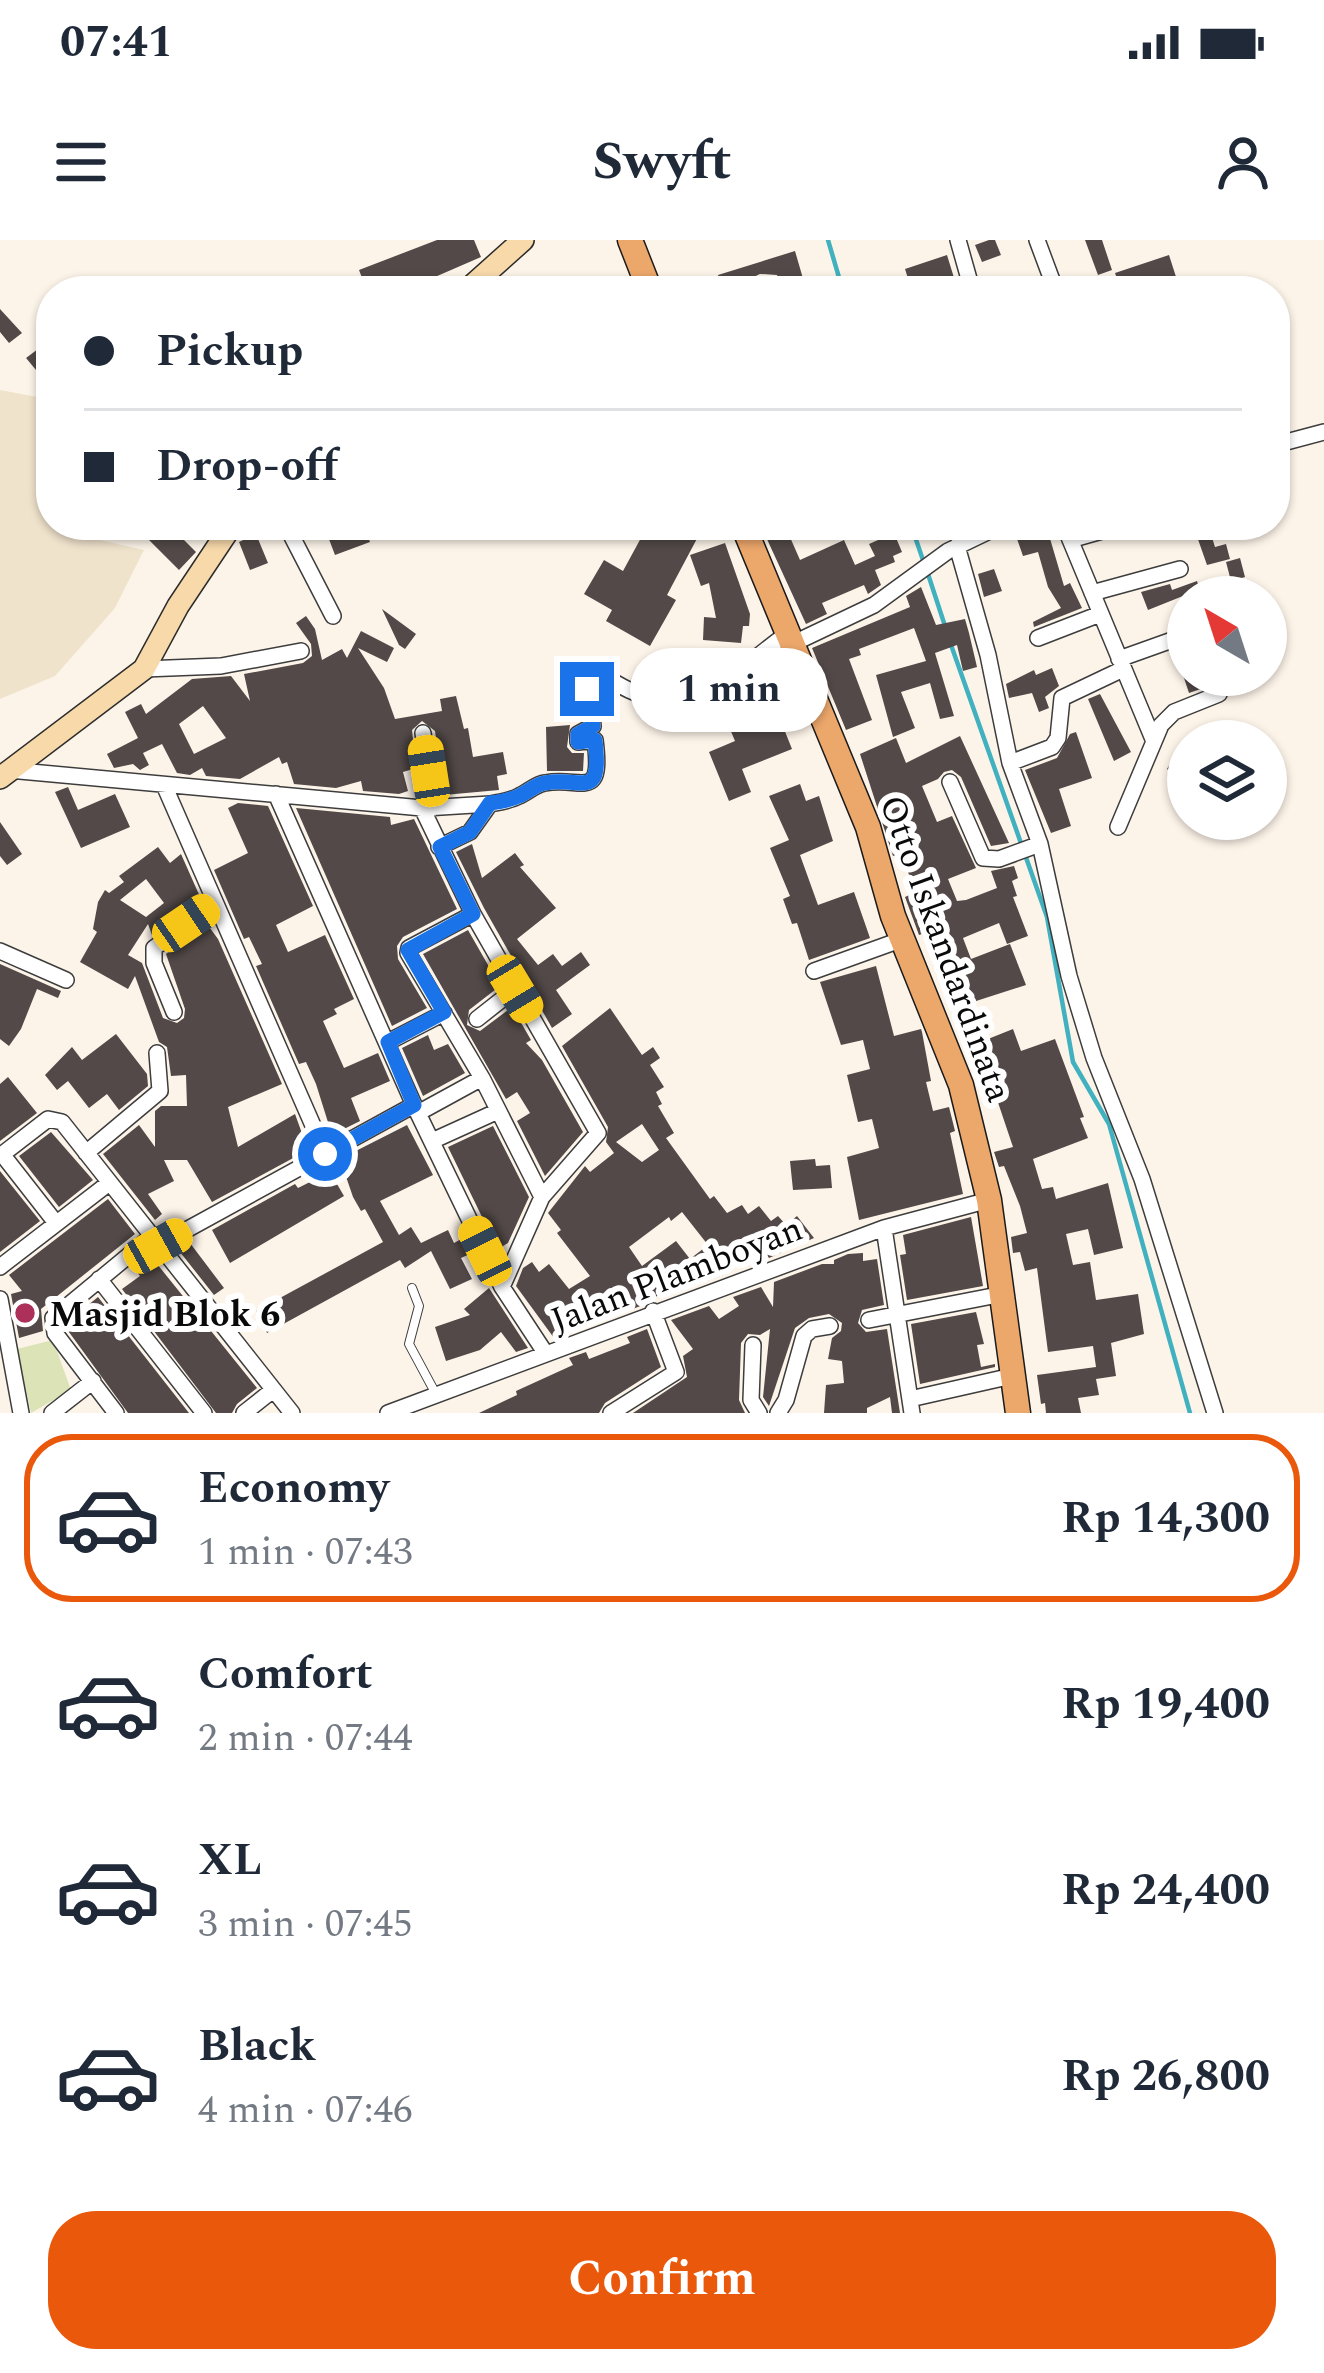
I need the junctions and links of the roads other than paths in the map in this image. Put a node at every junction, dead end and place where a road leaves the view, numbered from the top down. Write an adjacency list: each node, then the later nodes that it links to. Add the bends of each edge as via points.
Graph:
1 (523, 240): 5 (street)
2 (630, 240): 6 (main road)
3 (958, 240): 7 (street)
4 (1037, 240): 8 (street)
5 (483, 276)
6 (640, 276)
7 (969, 276)
8 (1050, 276)
9 (1324, 432): 10 (street)
10 (1290, 442)
11 (222, 540): 26 (street)
12 (294, 540): 20 (street)
13 (749, 540): 22 (main road, Otto Iskandardinata)
14 (971, 540): 16 (street)
15 (1070, 540): 18 (street)
16 (952, 549): 22 (street, via 866,610); 30 (street, via 988,655)
17 (1180, 569): 18 (street)
18 (1092, 593): 19 (street)
19 (1100, 614): 21 (street); 25 (street)
20 (333, 616)
21 (1038, 638)
22 (790, 639): 35 (street, via 728,682 672,699 588,671 593,726 578,742 595,740 594,776 584,786 546,782); 42 (main road, Otto Iskandardinata, via 868,826)
23 (1167, 643): 25 (street)
24 (301, 651): 26 (street)
25 (1121, 664): 29 (street); 30 (street, via 1062,698 1052,748)
26 (144, 669): 31 (street)
27 (1214, 696): 29 (street, via 1174,712)
28 (423, 733): 36 (street)
29 (1154, 740): 37 (street)
30 (1010, 763): 38 (street)
31 (5, 774): 33 (street)
32 (950, 782): 38 (street, via 983,857)
33 (164, 785): 34 (street); 40 (street)
34 (276, 794): 36 (street); 50 (street)
35 (490, 803): 36 (street); 39 (street, via 470,832)
36 (428, 808): 39 (street)
37 (1118, 826)
38 (1034, 846): 94 (street, via 1094,1058 1142,1179)
39 (440, 847): 41 (street)
40 (214, 904): 47 (street, via 154,949); 57 (street)
41 (473, 914): 46 (street); 48 (street, via 408,950)
42 (903, 939): 44 (street); 61 (main road, Otto Iskandardinata, via 961,1085)
43 (0, 951): 45 (street)
44 (814, 971)
45 (66, 980)
46 (515, 989): 49 (street); 60 (street, via 598,1132)
47 (174, 1012)
48 (444, 1012): 50 (street); 52 (street)
49 (477, 1019)
50 (388, 1042): 53 (street)
51 (157, 1053): 56 (street, via 160,1091)
52 (482, 1078): 53 (street); 54 (street)
53 (416, 1109): 55 (street); 57 (street)
54 (498, 1111): 55 (street); 60 (street)
55 (432, 1141): 67 (street)
56 (86, 1153): 58 (street, via 53,1118); 59 (street)
57 (325, 1154): 64 (street)
58 (1, 1155): 62 (street)
59 (109, 1183): 62 (street); 64 (street)
60 (542, 1197): 67 (street)
61 (989, 1200): 63 (street, Jalan Plamboyan); 69 (main road, Otto Iskandardinata)
62 (56, 1223): 65 (street)
63 (884, 1228): 71 (street, Jalan Plamboyan); 72 (street)
64 (154, 1242): 66 (street); 80 (street)
65 (0, 1267)
66 (99, 1279): 78 (street, via 52,1318); 86 (street)
67 (502, 1287): 76 (street)
68 (412, 1288): 81 (lane, via 419,1306 409,1344)
69 (1003, 1294): 72 (street); 77 (main road, Otto Iskandardinata)
70 (0, 1299): 79 (street)
71 (653, 1311): 76 (street, Jalan Plamboyan); 90 (street, via 676,1372)
72 (900, 1315): 73 (street); 82 (street)
73 (869, 1320)
74 (830, 1326): 92 (street, via 806,1333)
75 (753, 1345): 91 (street, via 750,1395)
76 (546, 1354): 81 (street, Jalan Plamboyan)
77 (1012, 1376): 82 (street); 93 (main road, Otto Iskandardinata)
78 (93, 1381): 84 (street); 85 (street)
79 (8, 1389): 83 (street)
80 (273, 1390): 87 (street); 88 (street)
81 (437, 1396): 89 (street, Jalan Plamboyan)
82 (911, 1406)
83 (22, 1413)
84 (52, 1413)
85 (116, 1413)
86 (204, 1413)
87 (244, 1413)
88 (292, 1413)
89 (388, 1413)
90 (611, 1413)
91 (758, 1413)
92 (778, 1413)
93 (1018, 1413)
94 (1215, 1413)

